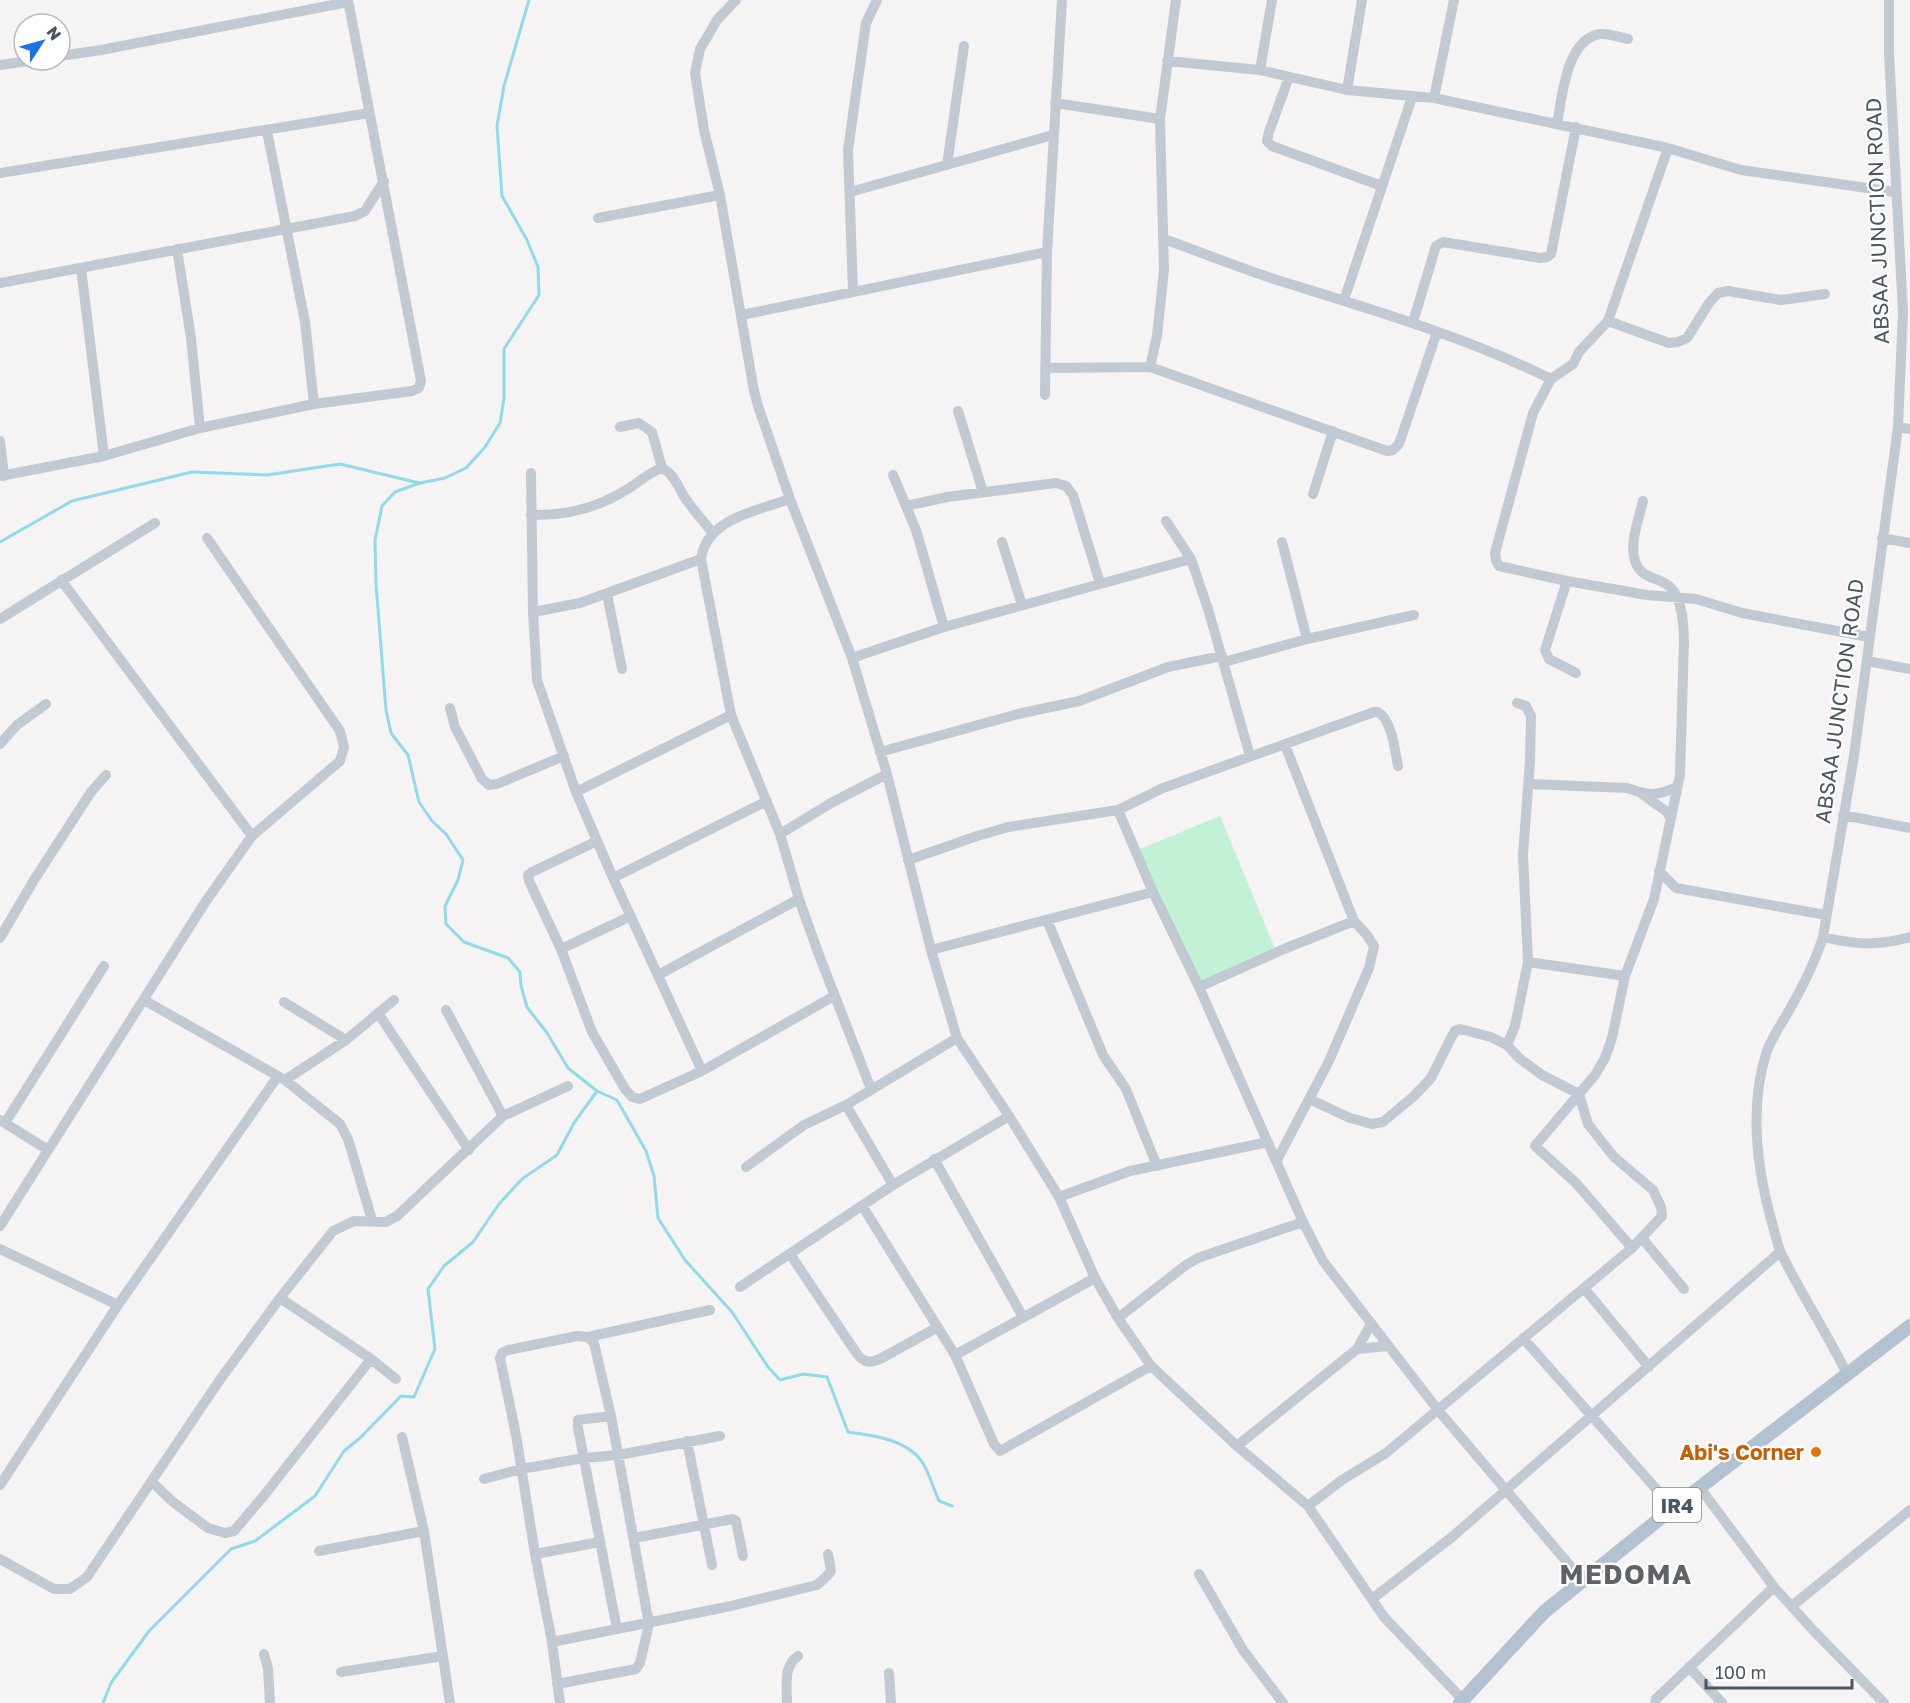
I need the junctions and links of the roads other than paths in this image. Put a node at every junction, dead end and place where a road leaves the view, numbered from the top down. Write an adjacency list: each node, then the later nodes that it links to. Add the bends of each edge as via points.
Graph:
1 (877, 0): 31 (street, via 866,22 848,150)
2 (1062, 0): 19 (street)
3 (1176, 0): 13 (street)
4 (1272, 0): 14 (street)
5 (1362, 0): 16 (street)
6 (1454, 0): 18 (street)
7 (1889, 0): 32 (street, ABSAA JUNCTION ROAD)
8 (348, 1): 12 (street); 20 (street)
9 (732, 1): 33 (street, via 700,49 695,73)
10 (1628, 39): 22 (street, via 1599,34 1576,51 1568,68)
11 (964, 46): 27 (street)
12 (72, 54)
13 (1167, 61): 14 (street); 21 (street)
14 (1260, 70): 15 (street)
15 (1289, 77): 16 (street); 30 (street, via 1269,132 1272,146)
16 (1347, 90): 17 (street)
17 (1412, 97): 18 (street); 30 (street)
18 (1434, 98): 22 (street)
19 (1055, 103): 21 (street); 25 (street)
20 (369, 113): 24 (street); 29 (street)
21 (1160, 119): 36 (street)
22 (1557, 124): 23 (street)
23 (1576, 127): 26 (street); 47 (street, via 1551,254 1540,258 1443,242 1436,246)
24 (267, 130): 28 (street); 35 (street)
25 (1053, 135): 27 (street); 38 (street)
26 (1668, 148): 32 (street, via 1741,170); 46 (street)
27 (947, 165): 31 (street)
28 (0, 173)
29 (384, 181): 35 (street, via 365,211 355,216); 53 (street, via 421,381 419,388)
30 (1382, 186): 44 (street)
31 (850, 192): 42 (street)
32 (1895, 192): 39 (street, ABSAA JUNCTION ROAD)
33 (720, 195): 34 (street); 45 (street)
34 (598, 218)
35 (286, 228): 37 (street); 53 (street, via 305,322)
36 (1164, 239): 44 (street); 49 (street, via 1161,304)
37 (177, 249): 40 (street); 57 (street)
38 (1047, 252): 42 (street); 50 (street)
39 (1905, 259): 56 (street, ABSAA JUNCTION ROAD)
40 (81, 268): 41 (street); 61 (street)
41 (0, 283)
42 (853, 291): 45 (street)
43 (1825, 294): 46 (street, via 1781,300 1728,291 1718,293 1687,338 1678,342 1669,343)
44 (1344, 300): 47 (street)
45 (742, 315): 68 (street, via 758,406)
46 (1608, 321): 51 (street, via 1573,364)
47 (1413, 322): 48 (street)
48 (1437, 332): 51 (street); 59 (street, via 1397,448 1388,451)
49 (1150, 367): 50 (street); 59 (street)
50 (1045, 368): 52 (street)
51 (1551, 379): 83 (street, via 1533,413 1495,553 1499,566)
52 (1045, 395)
53 (314, 404): 57 (street)
54 (958, 411): 66 (street)
55 (620, 427): 62 (street, via 639,423 652,432)
56 (1898, 427): 58 (street); 76 (street, ABSAA JUNCTION ROAD)
57 (200, 428): 61 (street)
58 (1910, 429)
59 (1333, 431): 67 (street)
60 (0, 441): 65 (street)
61 (104, 456): 65 (street)
62 (662, 468): 71 (street, via 626,491 584,510); 74 (street, via 674,478)
63 (531, 473): 71 (street)
64 (893, 475): 70 (street)
65 (2, 476)
66 (983, 492): 70 (street); 84 (street, via 1056,483 1066,486 1073,495)
67 (1313, 494)
68 (790, 499): 74 (street); 94 (street)
69 (1643, 501): 86 (street, via 1634,543 1635,560 1642,573 1666,583)
70 (906, 506): 91 (street)
71 (531, 515): 88 (street)
72 (1166, 521): 81 (street)
73 (155, 524): 82 (street)
74 (712, 532): 80 (street, via 702,547)
75 (207, 538): 122 (street, via 340,731 344,747 340,761)
76 (1882, 538): 79 (street); 92 (street, ABSAA JUNCTION ROAD)
77 (1002, 542): 87 (street)
78 (1282, 542): 93 (street)
79 (1910, 543)
80 (701, 559): 85 (street); 103 (street)
81 (1191, 559): 84 (street); 95 (street)
82 (61, 580): 90 (street); 122 (street)
83 (1567, 581): 86 (street); 99 (street, via 1545,650 1549,659)
84 (1100, 583): 87 (street)
85 (608, 594): 88 (street); 97 (street)
86 (1677, 598): 92 (street); 113 (street, via 1684,641)
87 (1022, 605): 91 (street)
88 (532, 612): 107 (street, via 537,680)
89 (1414, 615): 93 (street)
90 (0, 619)
91 (944, 627): 94 (street)
92 (1869, 637): 96 (street, ABSAA JUNCTION ROAD)
93 (1306, 639): 95 (street)
94 (852, 658): 106 (street)
95 (1223, 659): 106 (street, via 1168,667 1079,701); 108 (street)
96 (1867, 661): 98 (street); 118 (street, ABSAA JUNCTION ROAD)
97 (622, 669)
98 (1910, 669)
99 (1576, 673)
100 (1517, 703): 112 (street, via 1526,706 1531,716)
101 (46, 704): 104 (street, via 17,725)
102 (450, 708): 107 (street, via 460,737 482,779 489,784)
103 (731, 715): 114 (street); 116 (street)
104 (0, 744)
105 (1285, 746): 108 (street); 109 (street, via 1378,712 1394,741); 134 (street)
106 (880, 752): 110 (street)
107 (564, 756): 114 (street)
108 (1250, 756): 117 (street, via 1163,788)
109 (1398, 766)
110 (887, 774): 121 (street); 124 (street)
111 (106, 775): 137 (street, via 91,792)
112 (1529, 784): 115 (street, via 1627,788); 140 (street, via 1523,855)
113 (1677, 787): 115 (street, via 1658,795); 119 (street)
114 (576, 792): 123 (street)
115 (1642, 794): 119 (street)
116 (767, 801): 121 (street); 126 (street)
117 (1118, 810): 124 (street, via 1008,827); 128 (street)
118 (1843, 815): 120 (street); 131 (street, ABSAA JUNCTION ROAD)
119 (1671, 819): 125 (street)
120 (1910, 828)
121 (780, 834): 129 (street)
122 (252, 836): 146 (street, via 206,900)
123 (597, 841): 126 (street); 138 (street, via 528,875)
124 (908, 860): 139 (street)
125 (1659, 871): 127 (street); 130 (street)
126 (613, 878): 132 (street)
127 (1676, 888): 130 (street); 131 (street)
128 (1152, 892): 133 (street); 144 (street)
129 (799, 899): 142 (street); 145 (street)
130 (1654, 899): 143 (street)
131 (1826, 915): 135 (street, ABSAA JUNCTION ROAD)
132 (631, 916): 138 (street); 142 (street)
133 (1047, 920): 139 (street); 169 (street, via 1104,1055 1126,1089)
134 (1354, 921): 144 (street); 159 (street, via 1374,951 1341,1034)
135 (1823, 936): 136 (street, via 1880,944); 180 (street, ABSAA JUNCTION ROAD, via 1814,964 1771,1041 1759,1085 1757,1133 1761,1168)
136 (1910, 937)
137 (0, 938)
138 (561, 949): 154 (street, via 592,1032 632,1096 640,1099)
139 (931, 950): 151 (street)
140 (1528, 963): 143 (street); 153 (street, via 1515,1026)
141 (104, 966): 163 (street)
142 (658, 975): 154 (street)
143 (1625, 976): 158 (street, via 1605,1058)
144 (1199, 987): 164 (street)
145 (834, 996): 154 (street); 157 (street)
146 (144, 1000): 155 (street); 165 (street)
147 (394, 1000): 150 (street)
148 (284, 1002): 152 (street)
149 (446, 1010): 161 (street)
150 (378, 1013): 152 (street); 166 (street)
151 (957, 1038): 157 (street); 162 (street)
152 (346, 1040): 155 (street)
153 (1507, 1045): 158 (street, via 1542,1075); 159 (street, via 1491,1037 1455,1031 1431,1078 1383,1122 1372,1124 1350,1118)
154 (702, 1071)
155 (282, 1078): 174 (street, via 340,1124); 187 (street)
156 (568, 1086): 161 (street)
157 (871, 1089): 160 (street)
158 (1579, 1094): 177 (street, via 1588,1124 1614,1157 1653,1190 1662,1207 1662,1216); 178 (street, via 1535,1146 1576,1183)
159 (1309, 1099): 168 (street)
160 (846, 1105): 170 (street, via 804,1125); 171 (street)
161 (503, 1116): 166 (street)
162 (1009, 1116): 167 (street); 172 (street)
163 (2, 1121): 165 (street)
164 (1268, 1142): 168 (street); 169 (street)
165 (48, 1150): 176 (street)
166 (469, 1150): 174 (street, via 397,1216 386,1222)
167 (934, 1160): 171 (street); 189 (street)
168 (1277, 1160): 175 (street)
169 (1157, 1166): 172 (street, via 1130,1171)
170 (746, 1167)
171 (893, 1185): 173 (street)
172 (1059, 1197): 182 (street)
173 (863, 1207): 181 (street); 193 (street)
174 (372, 1220): 186 (street, via 354,1221 333,1231)
175 (1303, 1222): 190 (street, via 1198,1258); 191 (street, via 1323,1261)
176 (0, 1226)
177 (1642, 1238): 178 (street); 185 (street)
178 (1632, 1248): 184 (street)
179 (0, 1249): 187 (street)
180 (1780, 1252): 201 (street); 202 (street, ABSAA JUNCTION ROAD)
181 (790, 1254): 183 (street); 193 (street, via 864,1361 880,1359)
182 (1095, 1278): 189 (street); 190 (street)
183 (740, 1287)
184 (1584, 1288): 195 (street); 201 (street)
185 (1683, 1289)
186 (280, 1298): 199 (street); 215 (street)
187 (118, 1305): 216 (street)
188 (710, 1310): 194 (street)
189 (1023, 1317): 198 (street)
190 (1118, 1318): 200 (street)
191 (1371, 1324): 196 (street); 197 (street)
192 (1910, 1326): 202 (main road, IR4)
193 (938, 1327): 198 (street)
194 (588, 1337): 206 (street, via 594,1343); 213 (street, via 502,1353)
195 (1523, 1338): 204 (street); 205 (street)
196 (1389, 1346): 197 (street); 204 (street)
197 (1357, 1349): 210 (street)
198 (955, 1355): 200 (street, via 1000,1451)
199 (371, 1359): 203 (street); 215 (street, via 234,1531 225,1533 208,1528)
200 (1151, 1366): 210 (street)
201 (1649, 1367): 205 (street)
202 (1847, 1374): 217 (main road, IR4)
203 (396, 1379)
204 (1438, 1410): 218 (street); 219 (street, via 1379,1459 1342,1479)
205 (1592, 1414): 218 (street); 220 (street)
206 (611, 1416): 211 (street); 212 (street, via 578,1420)
207 (720, 1436): 209 (street)
208 (402, 1437): 223 (street)
209 (687, 1441): 211 (street); 222 (street)
210 (1237, 1446): 219 (street)
211 (618, 1455): 212 (street); 224 (street)
212 (584, 1458): 213 (street); 225 (street)
213 (521, 1469): 214 (street); 227 (street)
214 (484, 1479)
215 (152, 1482): 230 (street, via 87,1577 70,1589 54,1589)
216 (0, 1485)
217 (1700, 1488): 220 (main road, IR4); 234 (street)
218 (1505, 1490): 233 (street); 235 (street)
219 (1308, 1506): 235 (street)
220 (1673, 1508): 233 (main road, IR4)
221 (1909, 1513): 236 (street)
222 (704, 1524): 224 (street); 229 (street, via 735,1520); 231 (street)
223 (424, 1531): 226 (street); 241 (street)
224 (634, 1538): 237 (street)
225 (600, 1542): 227 (street); 238 (street)
226 (319, 1551)
227 (535, 1554): 239 (street)
228 (828, 1554): 237 (street, via 831,1571 817,1585)
229 (743, 1556)
230 (0, 1559)
231 (712, 1565)
232 (1199, 1574): 253 (street, via 1243,1650)
233 (1583, 1581): 247 (main road, IR4, via 1544,1612)
234 (1774, 1587): 236 (street); 243 (street)
235 (1372, 1599): 247 (street)
236 (1792, 1606): 256 (street)
237 (649, 1624): 238 (street); 246 (street, via 636,1669)
238 (617, 1629): 239 (street)
239 (552, 1642): 246 (street)
240 (264, 1654): 248 (street)
241 (443, 1656): 244 (street); 249 (street)
242 (798, 1656): 251 (street, via 788,1667)
243 (1689, 1667): 254 (street); 255 (street)
244 (341, 1672)
245 (889, 1673): 252 (street)
246 (557, 1684): 250 (street)
247 (1461, 1702)
248 (270, 1703)
249 (450, 1703)
250 (560, 1703)
251 (787, 1703)
252 (891, 1703)
253 (1283, 1703)
254 (1655, 1703)
255 (1722, 1703)
256 (1884, 1703)

